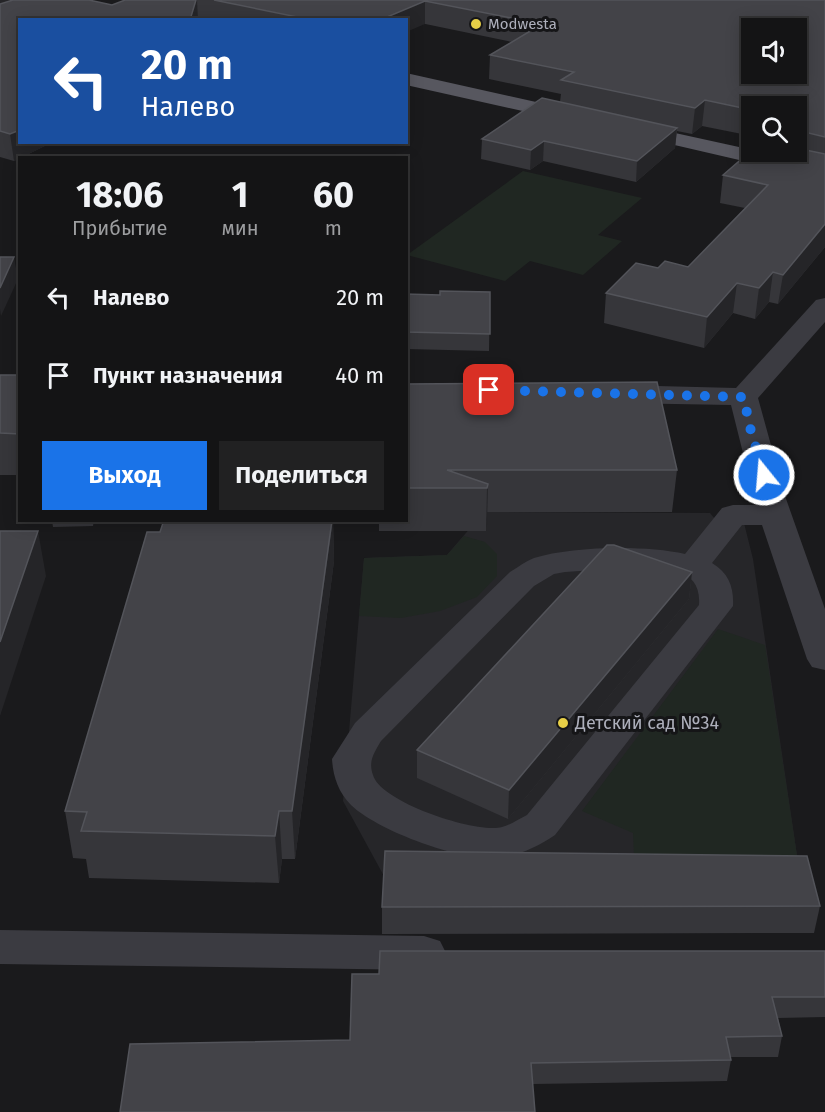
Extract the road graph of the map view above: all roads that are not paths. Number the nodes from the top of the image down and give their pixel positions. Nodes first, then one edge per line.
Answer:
1 (408, 79) edge
2 (592, 121) edge
3 (614, 126) edge
4 (825, 172) edge
5 (825, 306) edge
6 (594, 393) edge
7 (744, 397) junction
8 (776, 515) junction
9 (693, 566) junction
10 (825, 659) edge
11 (0, 947) edge
12 (468, 953) edge

1 - 2 main road
3 - 4 main road
5 - 7 street
6 - 7 street
7 - 8 street
8 - 9 street
8 - 10 street
9 - 9 street
11 - 12 street

